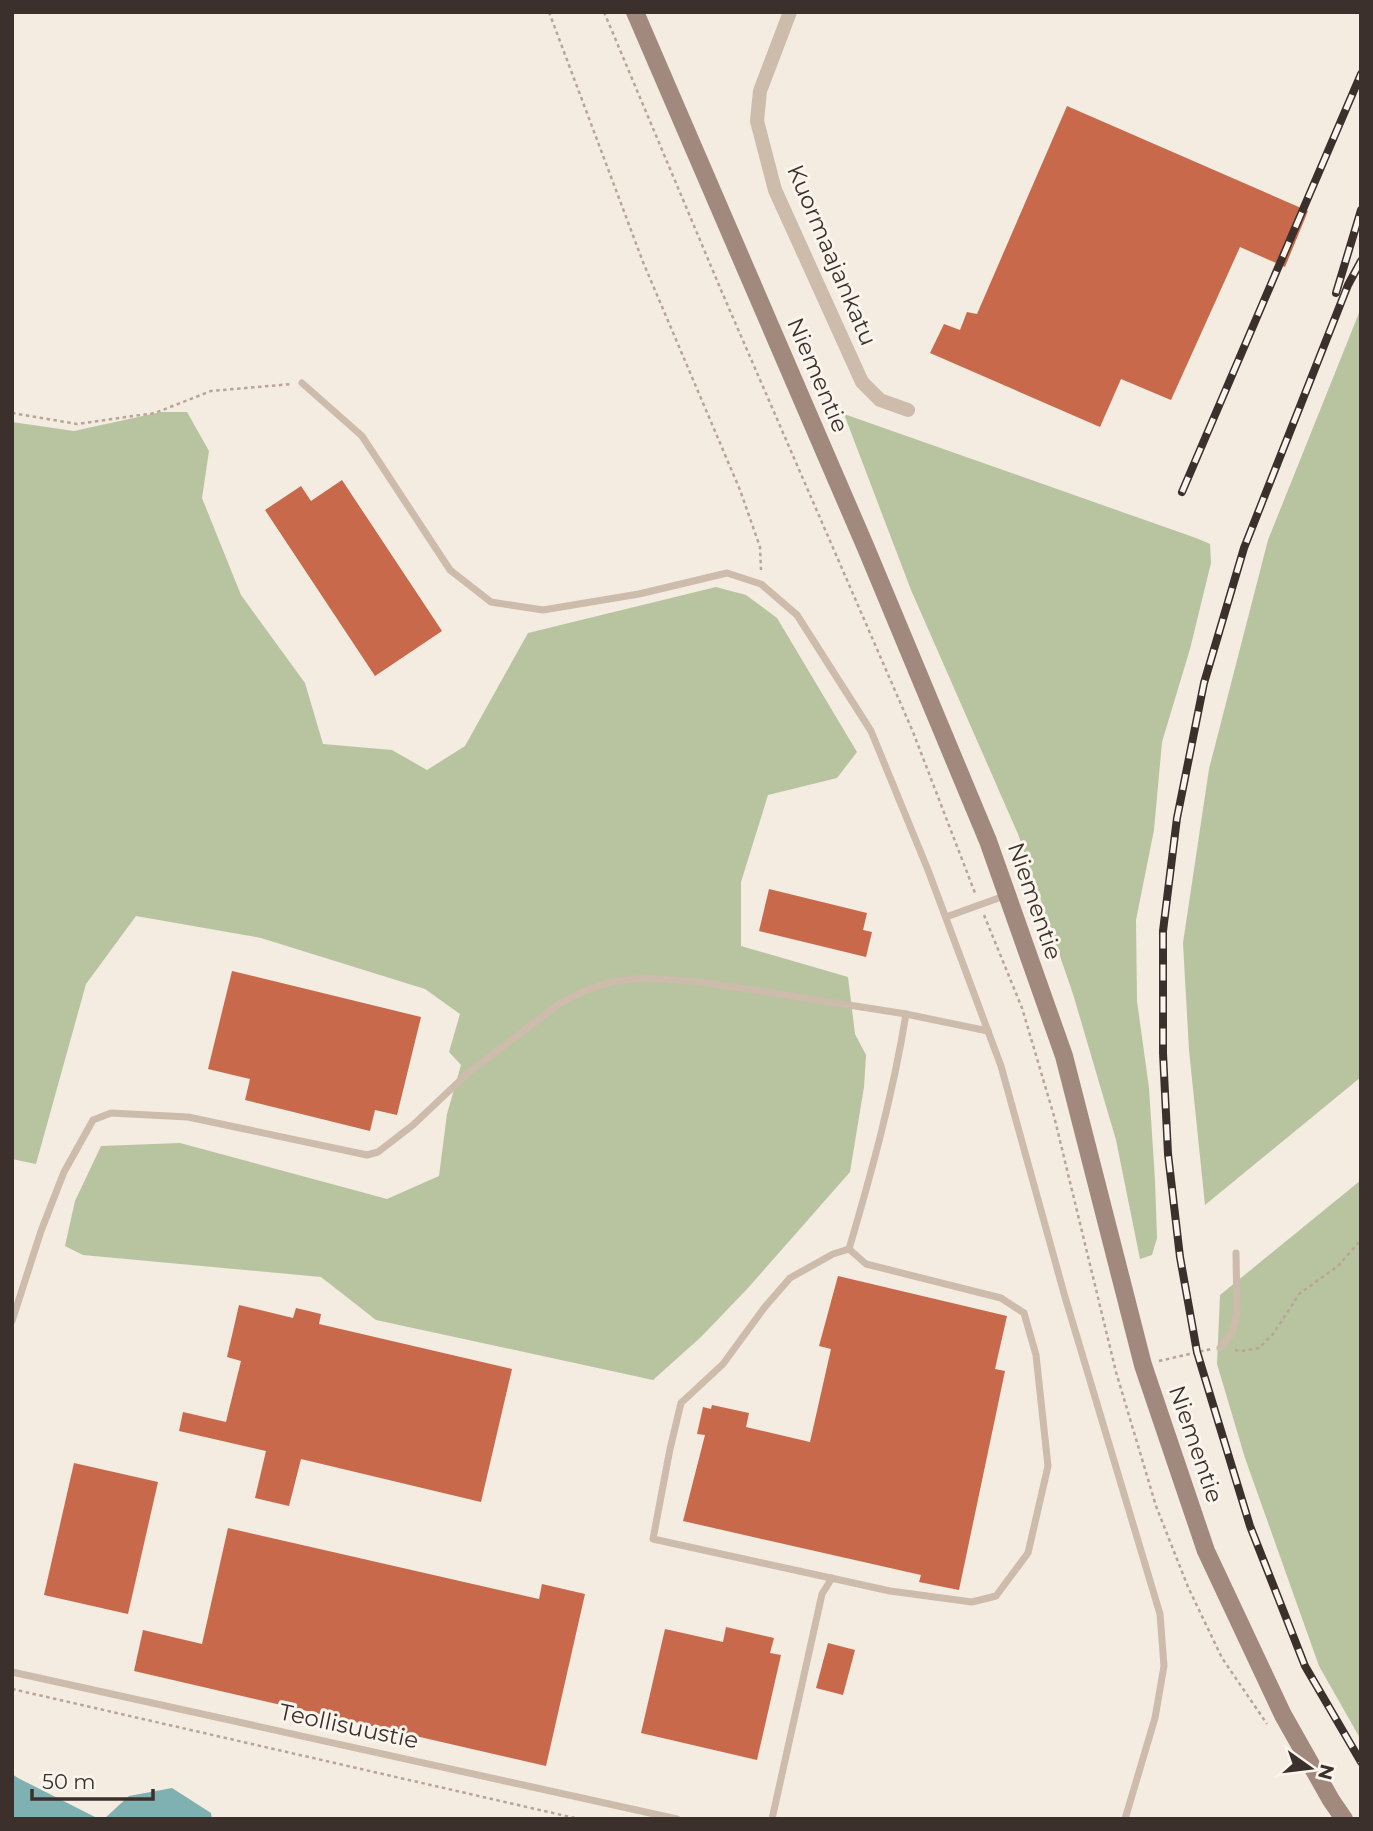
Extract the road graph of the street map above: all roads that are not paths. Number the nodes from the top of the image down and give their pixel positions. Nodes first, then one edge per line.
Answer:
1 (635, 12) edge
2 (790, 12) edge
3 (302, 383) road end
4 (908, 410) dead end
5 (1008, 895) junction
6 (946, 917) junction
7 (906, 1014) junction
8 (988, 1031) junction
9 (849, 1248) junction
10 (1236, 1253) dead end
11 (12, 1321) edge
12 (1220, 1348) road end
13 (832, 1578) junction
14 (12, 1672) edge
15 (677, 1819) edge
16 (772, 1819) edge
17 (1125, 1819) edge
18 (1344, 1819) edge

1 - 5 main road, Niementie
2 - 4 street, Kuormaajankatu
3 - 6 lane
5 - 6 lane
5 - 18 main road, Niementie
6 - 8 lane
7 - 8 lane
7 - 9 lane
7 - 11 lane
8 - 17 lane
9 - 13 lane
9 - 13 lane
10 - 12 lane
13 - 16 lane
14 - 15 lane, Teollisuustie

